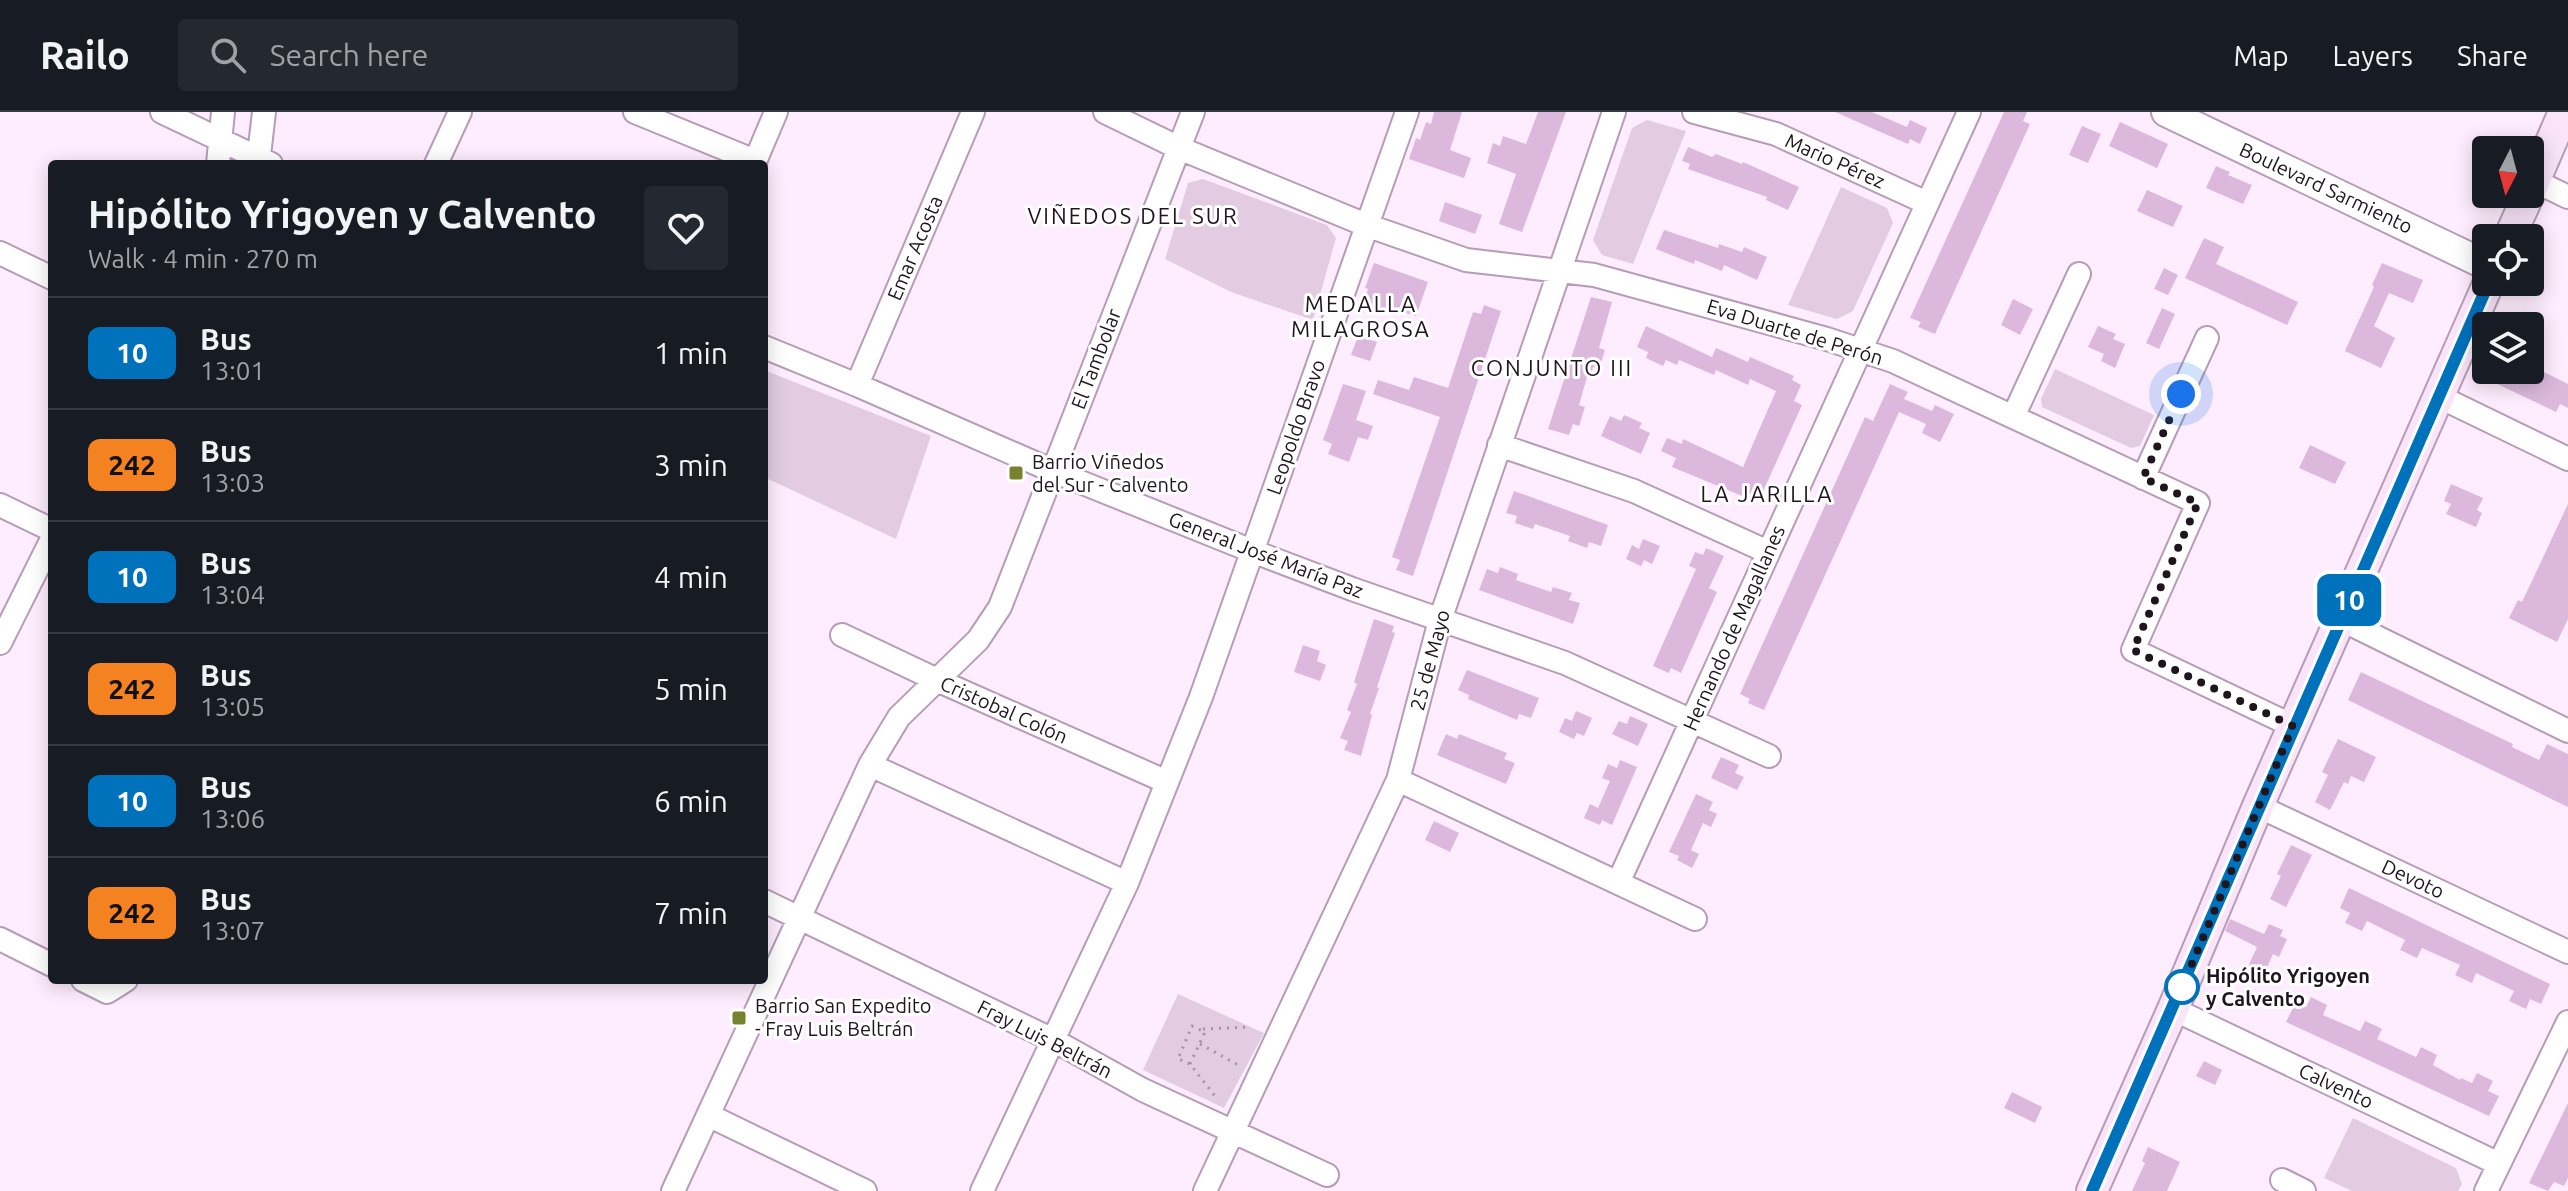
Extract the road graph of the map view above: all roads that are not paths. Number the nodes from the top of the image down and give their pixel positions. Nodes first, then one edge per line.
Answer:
1 (162, 112) edge
2 (223, 112) edge
3 (264, 112) edge
4 (460, 112) edge
5 (635, 112) edge
6 (776, 112) edge
7 (973, 112) edge
8 (1105, 112) edge
9 (1193, 112) edge
10 (1407, 112) edge
11 (1614, 112) edge
12 (1694, 112) edge
13 (1969, 112) edge
14 (2166, 112) edge
15 (2564, 112) edge
16 (220, 140) junction
17 (1179, 148) junction
18 (2544, 159) edge
19 (218, 160) edge
20 (259, 160) edge
21 (263, 160) edge
22 (438, 160) edge
23 (747, 160) edge
24 (755, 160) edge
25 (2544, 192) edge
26 (2568, 197) edge
27 (1927, 203) junction
28 (1366, 225) junction
29 (0, 253) edge
30 (2472, 258) edge
31 (1559, 271) junction
32 (2079, 274) dead end
33 (48, 276) edge
34 (2483, 296) edge
35 (2207, 338) dead end
36 (768, 349) edge
37 (1860, 350) junction
38 (857, 385) junction
39 (2440, 397) junction
40 (2013, 417) junction
41 (1499, 445) junction
42 (2568, 459) edge
43 (1053, 471) junction
44 (2143, 478) junction
45 (0, 505) edge
46 (48, 528) edge
47 (48, 547) edge
48 (1252, 551) junction
49 (1768, 552) junction
50 (2340, 619) junction
51 (1440, 620) junction
52 (842, 635) dead end
53 (0, 643) edge
54 (937, 680) junction
55 (1692, 721) junction
56 (2293, 726) junction
57 (2568, 731) edge
58 (1769, 756) dead end
59 (870, 765) junction
60 (1398, 780) junction
61 (1167, 782) junction
62 (2258, 806) junction
63 (1127, 883) junction
64 (1618, 883) junction
65 (768, 903) edge
66 (798, 919) junction
67 (1695, 919) dead end
68 (0, 939) edge
69 (2568, 952) edge
70 (48, 963) edge
71 (2173, 1009) junction
72 (2568, 1022) edge
73 (1055, 1041) junction
74 (708, 1115) junction
75 (1234, 1132) junction
76 (2499, 1164) junction
77 (1327, 1175) dead end
78 (2282, 1180) dead end
79 (673, 1191) edge
80 (865, 1191) edge
81 (982, 1191) edge
82 (1205, 1191) edge
83 (2092, 1191) edge
84 (2304, 1191) edge
85 (2486, 1191) edge

1 - 16 street
2 - 16 street
3 - 21 street
4 - 22 street
5 - 23 street
6 - 24 street
7 - 38 street, Emar Acosta
8 - 17 street, Eva Duarte de Perón
9 - 17 street, El Tambolar
10 - 28 street, Leopoldo Bravo
11 - 31 street, 25 de Mayo
12 - 27 street, Mario Pérez
13 - 27 street, Hernando de Magallanes
14 - 30 street, Boulevard Sarmiento
15 - 18 main road
16 - 19 street
16 - 20 street
17 - 28 street, Eva Duarte de Perón
17 - 43 street, El Tambolar
25 - 26 street
27 - 37 street, Hernando de Magallanes
28 - 31 street, Eva Duarte de Perón
28 - 48 street, Leopoldo Bravo
29 - 33 street
31 - 37 street, Eva Duarte de Perón
31 - 41 street, 25 de Mayo
32 - 40 street
34 - 39 main road
35 - 44 street
36 - 38 street, General José María Paz
37 - 40 street, Eva Duarte de Perón
37 - 49 street, Hernando de Magallanes
38 - 43 street, General José María Paz
39 - 42 street
39 - 50 main road
40 - 44 street, Eva Duarte de Perón
41 - 49 street
41 - 51 street, 25 de Mayo
43 - 48 street, General José María Paz
43 - 54 street, El Tambolar
44 - 56 street, Eva Duarte de Perón
45 - 46 street
47 - 53 street
48 - 51 street, General José María Paz
48 - 61 street, Leopoldo Bravo
49 - 55 street, Hernando de Magallanes
50 - 56 main road
50 - 57 street
51 - 55 street, General José María Paz
51 - 60 street, 25 de Mayo
52 - 54 street, Cristobal Colón
54 - 59 street, El Tambolar
54 - 61 street, Cristobal Colón
55 - 58 street, General José María Paz
55 - 64 street, Hernando de Magallanes
56 - 62 main road
59 - 63 street
59 - 66 street, El Tambolar
60 - 64 street
60 - 75 street, 25 de Mayo
61 - 63 street, Leopoldo Bravo
62 - 69 street, Devoto
62 - 71 main road
63 - 73 street, Leopoldo Bravo
64 - 67 street
65 - 66 street, Fray Luis Beltrán
66 - 73 street, Fray Luis Beltrán
66 - 74 street, El Tambolar
68 - 70 street
71 - 76 street, Calvento
71 - 83 main road
72 - 76 street
73 - 75 street, Fray Luis Beltrán
73 - 81 street, Leopoldo Bravo
74 - 79 street, El Tambolar
74 - 80 street
75 - 77 street, Fray Luis Beltrán
75 - 82 street, 25 de Mayo
76 - 85 street
78 - 84 street

